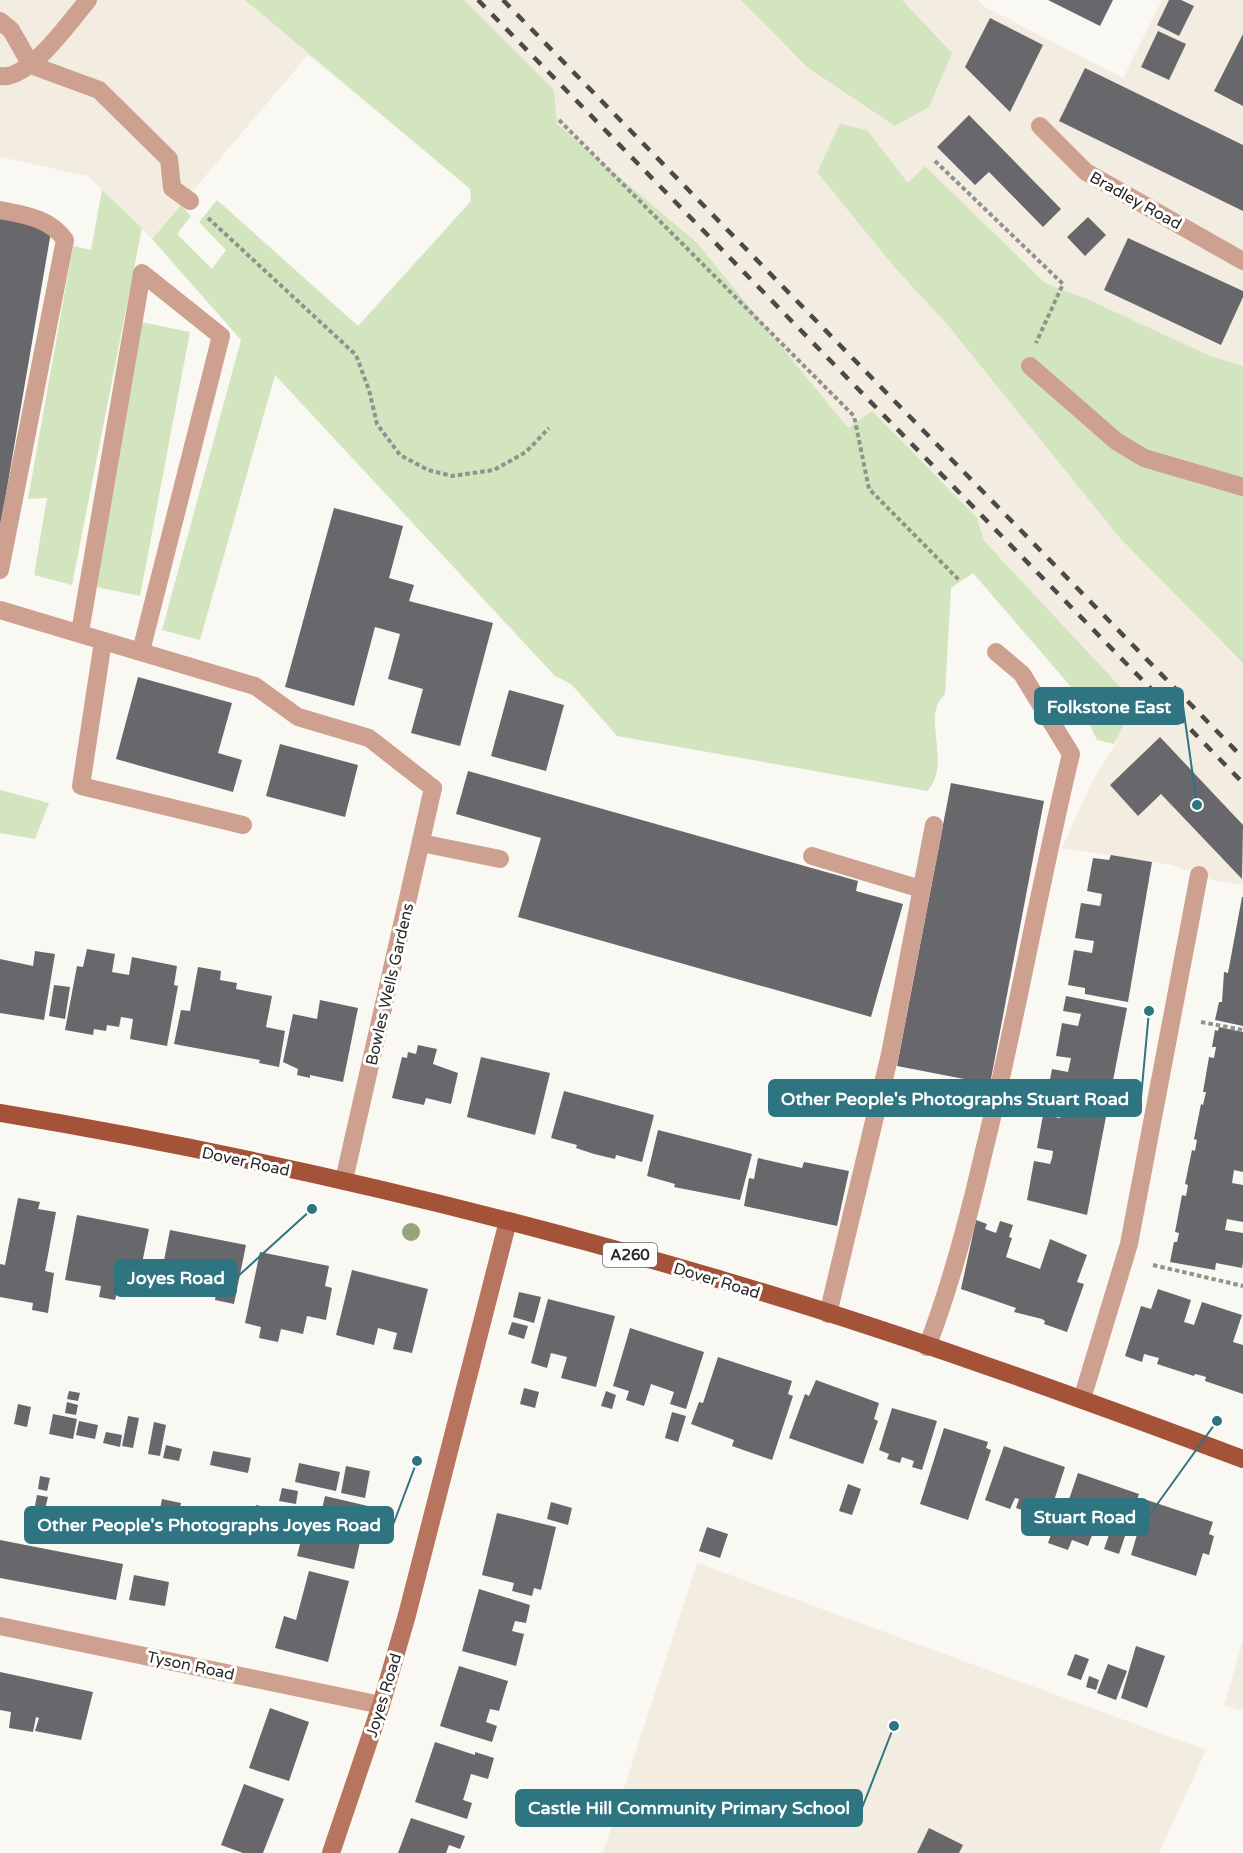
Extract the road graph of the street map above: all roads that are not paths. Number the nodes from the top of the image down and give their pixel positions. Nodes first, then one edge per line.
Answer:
1 (88, 0) edge
2 (0, 21) edge
3 (31, 65) junction
4 (0, 76) edge
5 (1040, 126) dead end
6 (190, 201) road end
7 (0, 210) edge
8 (1243, 261) edge
9 (1030, 366) road end
10 (1243, 487) edge
11 (0, 570) edge
12 (0, 610) edge
13 (80, 632) junction
14 (103, 641) junction
15 (141, 651) junction
16 (996, 652) dead end
17 (243, 825) dead end
18 (934, 825) dead end
19 (421, 843) junction
20 (812, 856) dead end
21 (500, 859) dead end
22 (1199, 875) dead end
23 (921, 889) junction
24 (0, 1113) edge
25 (344, 1180) junction
26 (508, 1221) junction
27 (828, 1314) junction
28 (927, 1347) junction
29 (1082, 1399) junction
30 (1243, 1459) edge
31 (0, 1626) edge
32 (381, 1705) junction
33 (331, 1853) edge

1 - 3 street
2 - 3 street
3 - 4 street
3 - 6 street
5 - 8 street, Bradley Road
7 - 11 street
9 - 10 street
12 - 13 street
13 - 14 street
13 - 15 street
14 - 15 street
14 - 17 street
15 - 19 street, Bowles Wells Gardens
16 - 28 street
18 - 23 street
19 - 21 street
19 - 25 street, Bowles Wells Gardens
20 - 23 street
22 - 29 street
23 - 27 street
24 - 25 main road, Dover Road / A260
25 - 26 main road, Dover Road / A260
26 - 27 main road, Dover Road / A260
26 - 32 street, Joyes Road
27 - 28 main road, Dover Road / A260
28 - 29 main road, Dover Road / A260
29 - 30 main road, Dover Road / A260
31 - 32 street, Tyson Road
32 - 33 street, Joyes Road

